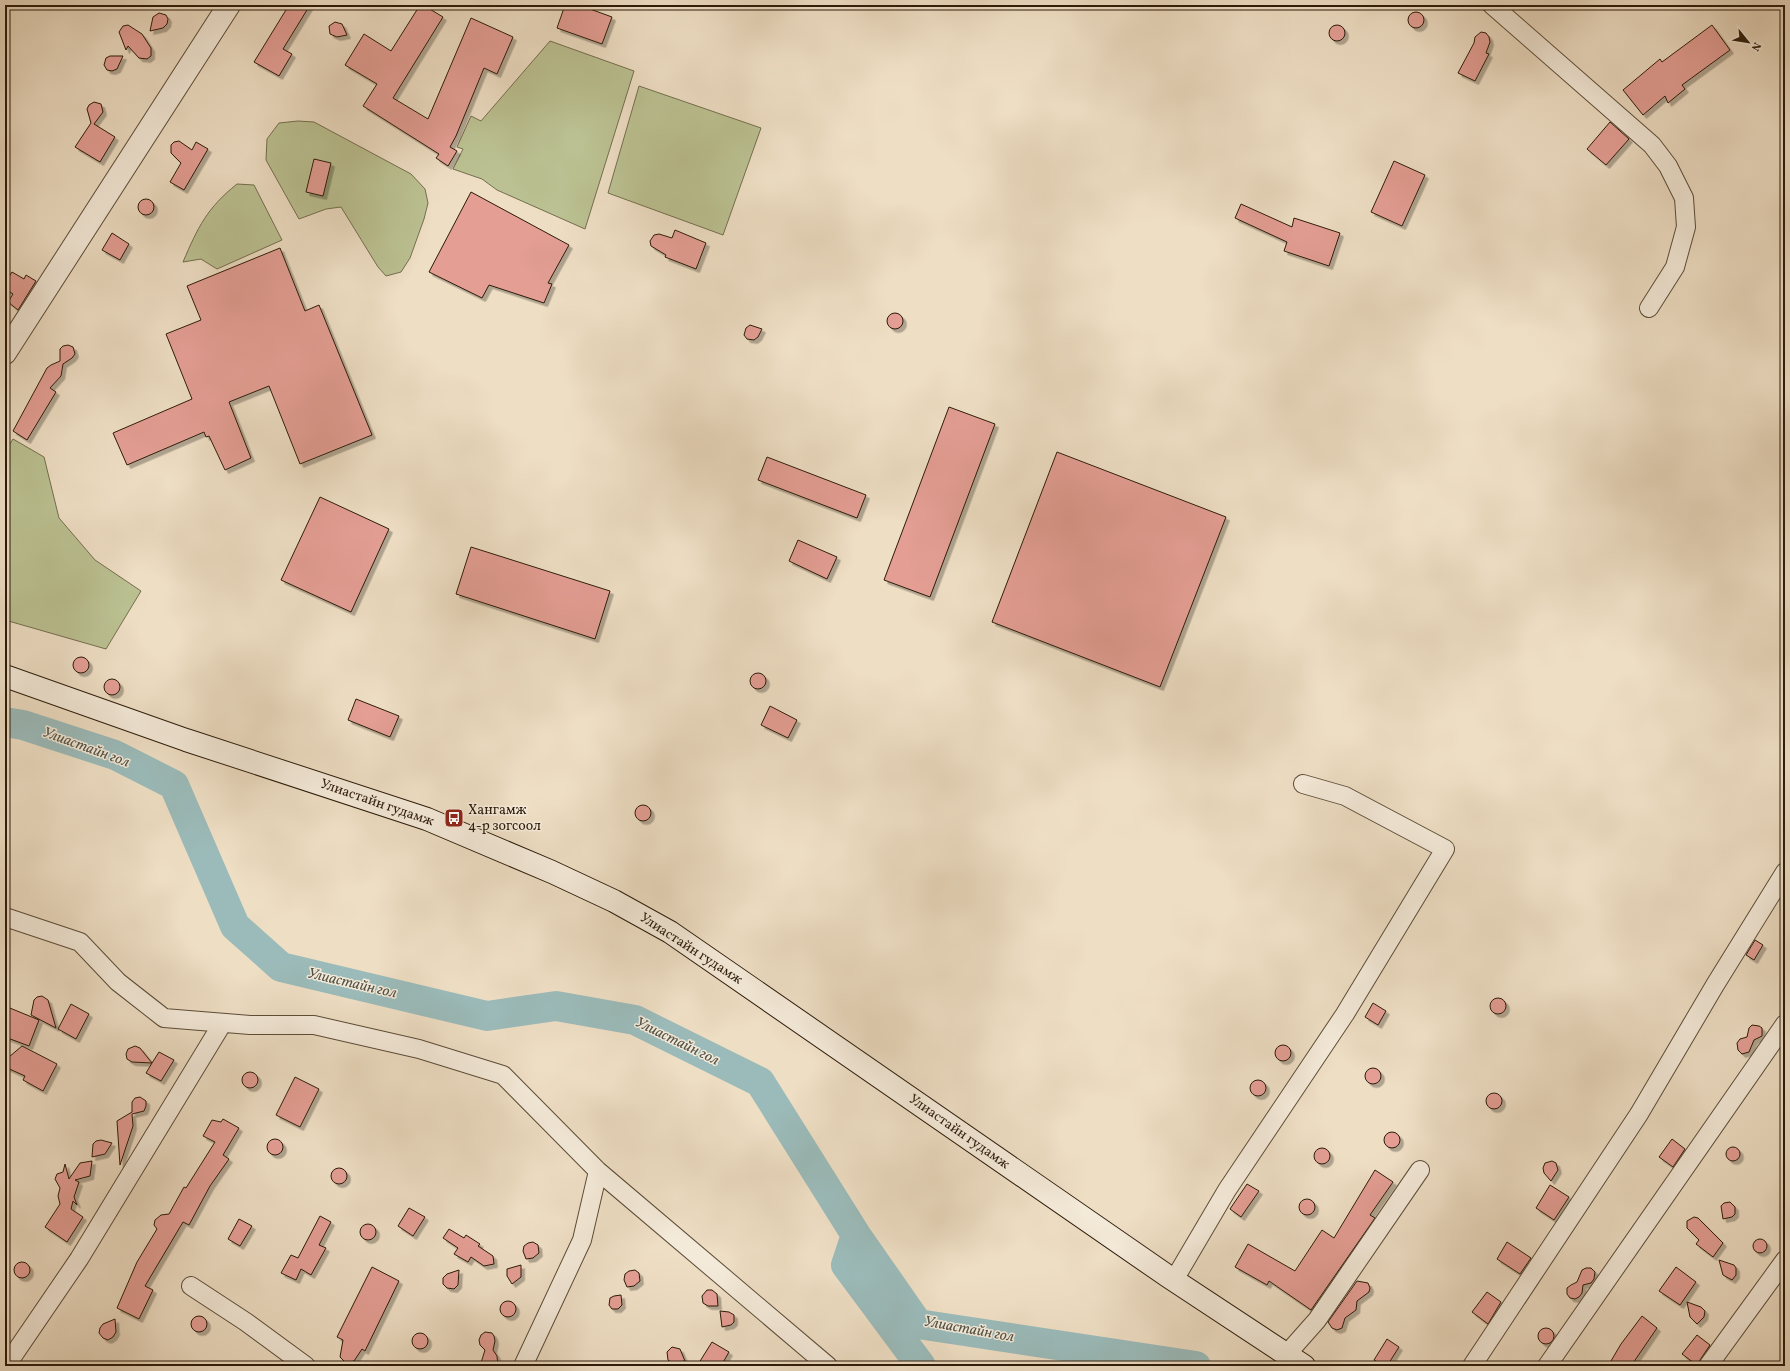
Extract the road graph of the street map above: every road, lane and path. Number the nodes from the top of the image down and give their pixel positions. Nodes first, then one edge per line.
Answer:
1 (229, 5) edge
2 (1492, 5) edge
3 (1649, 308) dead end
4 (5, 353) edge
5 (5, 676) edge
6 (1303, 784) dead end
7 (1785, 872) edge
8 (5, 917) edge
9 (222, 1024) junction
10 (1785, 1024) edge
11 (1420, 1170) dead end
12 (598, 1171) junction
13 (1785, 1260) edge
14 (1174, 1280) junction
15 (191, 1286) dead end
16 (1295, 1361) edge
17 (6, 1366) edge
18 (306, 1366) edge
19 (523, 1366) edge
20 (828, 1366) edge
21 (1472, 1366) edge
22 (1548, 1366) edge
23 (1708, 1366) edge

1 - 4 main road
2 - 3 street
5 - 14 main road, Улиастайн гудамж
6 - 14 street
7 - 21 street
8 - 9 street
9 - 12 street
9 - 17 street
10 - 22 street
11 - 16 street
12 - 19 street
12 - 20 street
13 - 23 street
14 - 16 main road, Улиастайн гудамж
15 - 18 street

